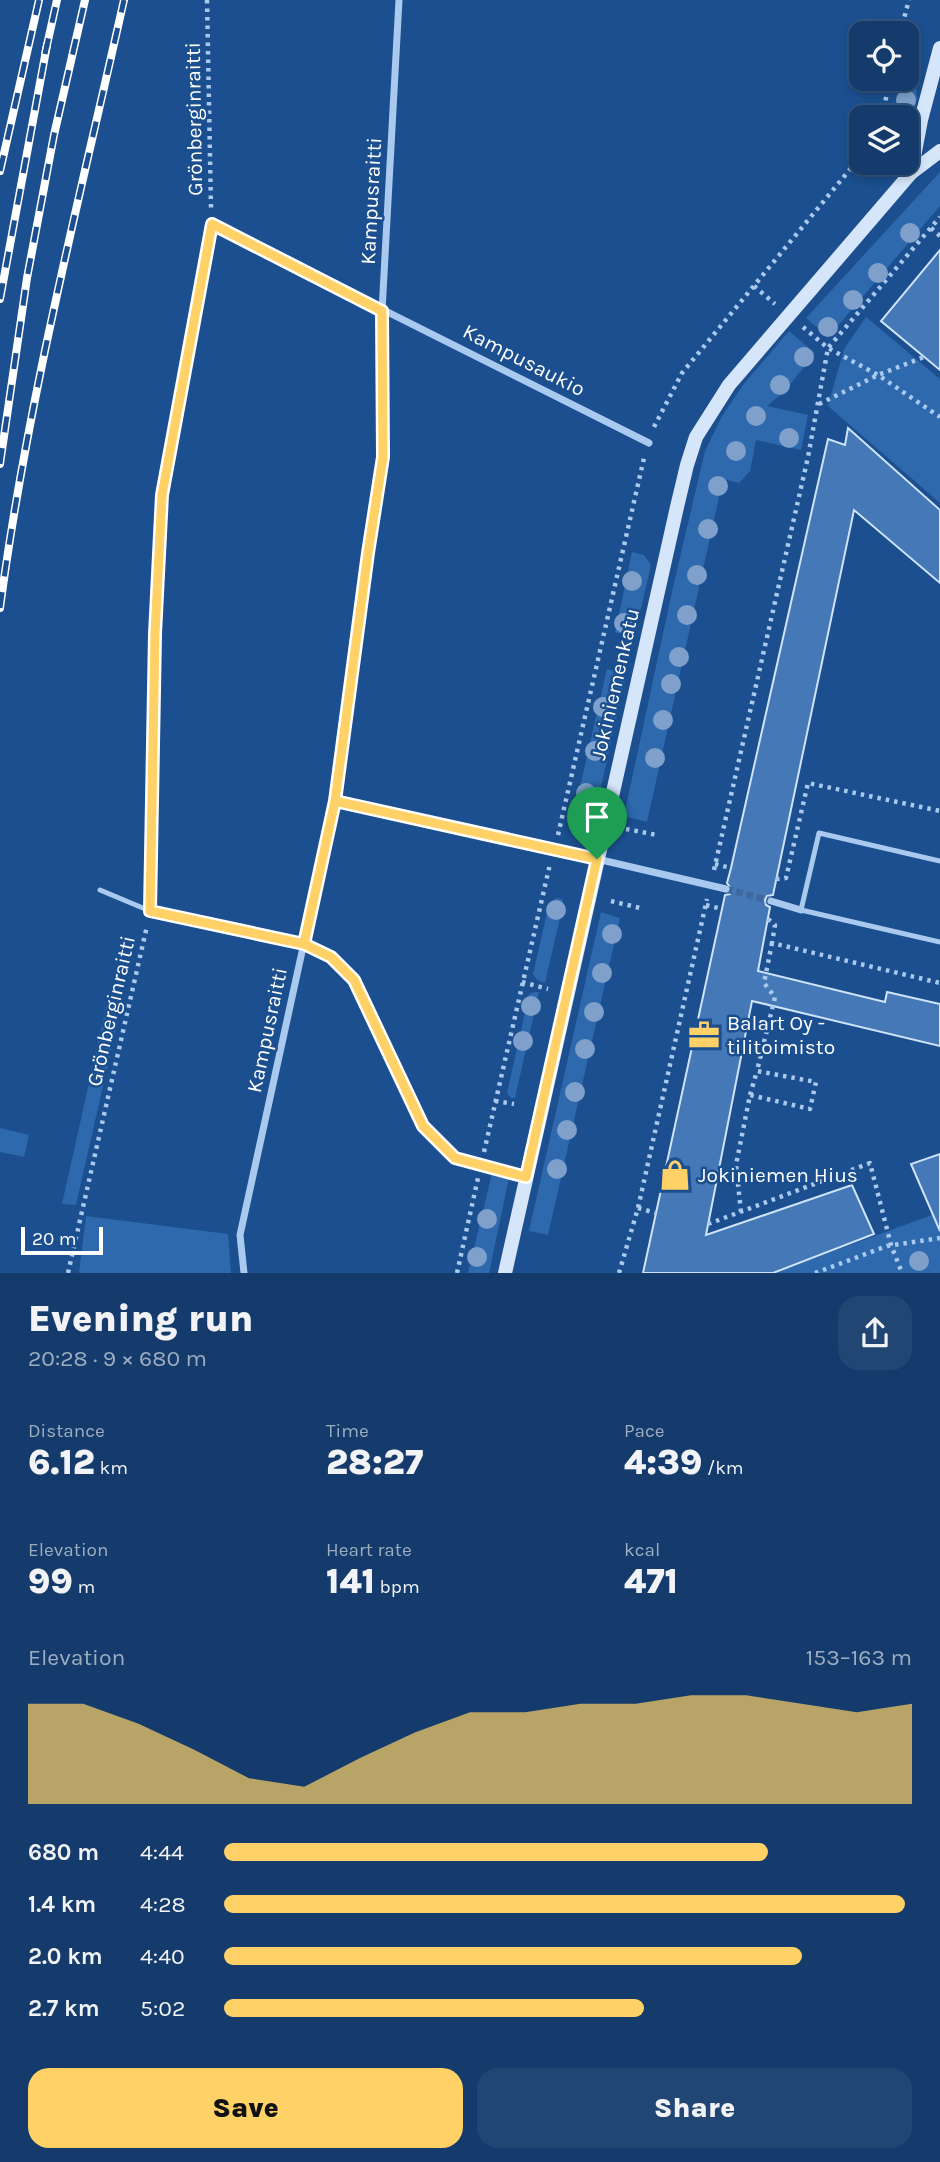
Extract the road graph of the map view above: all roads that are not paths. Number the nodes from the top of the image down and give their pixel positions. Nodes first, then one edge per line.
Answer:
1 (399, 0) edge
2 (940, 48) edge
3 (919, 131) edge
4 (940, 152) edge
5 (919, 167) edge
6 (909, 175) edge
7 (212, 224) road end
8 (382, 311) junction
9 (649, 443) dead end
10 (335, 801) junction
11 (597, 859) junction
12 (940, 861) edge
13 (726, 889) tunnel mouth
14 (100, 890) dead end
15 (771, 901) tunnel mouth
16 (801, 910) junction
17 (150, 911) joint
18 (940, 943) edge
19 (304, 944) junction
20 (526, 1177) junction
21 (244, 1273) edge
22 (505, 1273) edge

1 - 8 street, Kampusraitti
2 - 3 main road, Jokiniemenkatu
4 - 5 main road, Jokiniemenkatu
6 - 11 main road, Jokiniemenkatu
7 - 8 street, Kampusaukio
8 - 9 street, Kampusaukio
8 - 10 street, Kampusraitti
10 - 11 street
10 - 19 street, Kampusraitti
11 - 13 street
11 - 20 main road, Jokiniemenkatu
12 - 16 lane
14 - 17 lane
15 - 16 street
16 - 18 lane
17 - 19 street
19 - 20 lane
19 - 21 street, Kampusraitti
20 - 22 main road, Jokiniemenkatu

